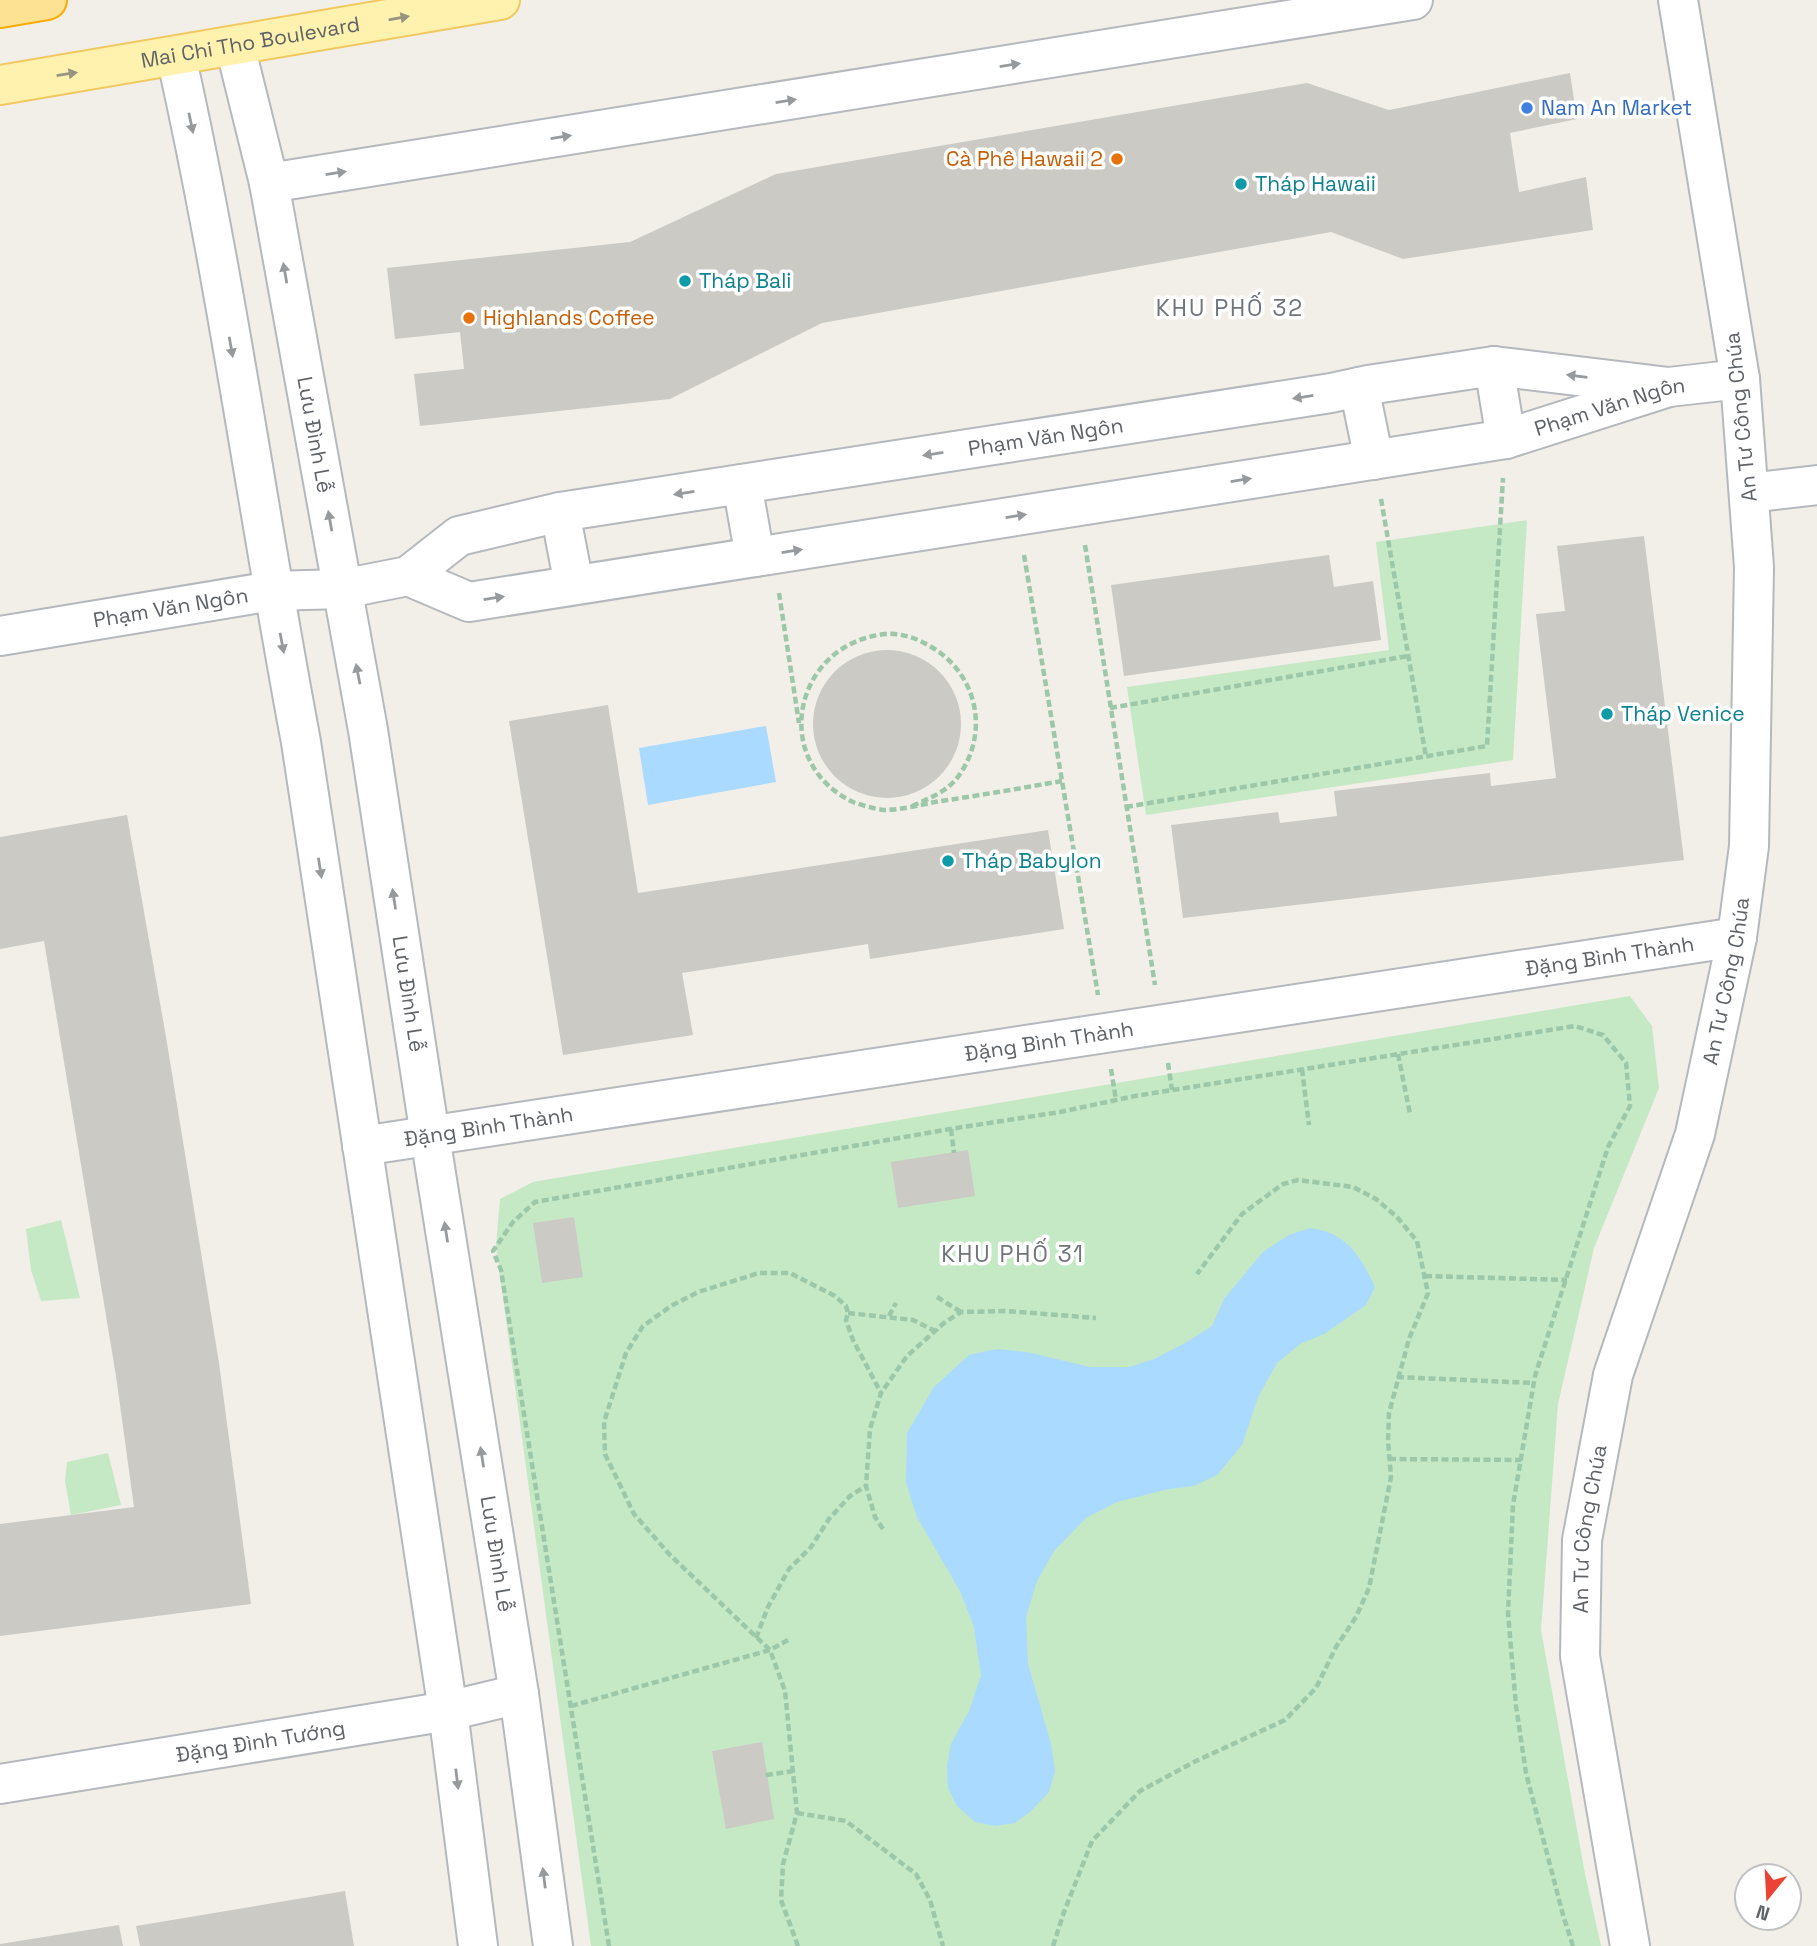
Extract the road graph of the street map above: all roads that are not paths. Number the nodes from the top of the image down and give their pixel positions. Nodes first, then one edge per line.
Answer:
1 (47, 0) edge
2 (500, 0) edge
3 (1413, 0) edge
4 (1678, 0) edge
5 (0, 8) edge
6 (235, 46) junction
7 (176, 56) junction
8 (0, 85) edge
9 (269, 183) junction
10 (1494, 366) junction
11 (1740, 379) junction
12 (1359, 387) junction
13 (1669, 387) junction
14 (1506, 439) junction
15 (1374, 460) junction
16 (742, 484) junction
17 (1817, 485) edge
18 (1749, 493) junction
19 (560, 512) junction
20 (764, 556) junction
21 (408, 576) junction
22 (574, 585) junction
23 (342, 589) junction
24 (272, 592) junction
25 (0, 636) edge
26 (1737, 937) junction
27 (430, 1136) junction
28 (362, 1146) junction
29 (519, 1693) junction
30 (449, 1711) junction
31 (0, 1784) edge
32 (478, 1946) edge
33 (553, 1946) edge
34 (1630, 1946) edge

1 - 5 highway
6 -> 2 main road, Mai Chi Tho Boulevard
9 -> 3 street
4 - 11 street, An Tư Công Chúa
6 - 7 main road, Mai Chi Tho Boulevard
6 - 9 street, Lưu Đình Lễ
8 -> 7 main road, Mai Chi Tho Boulevard
7 -> 24 street
23 -> 9 street, Lưu Đình Lễ
10 - 12 street, Phạm Văn Ngôn
13 -> 10 street, Phạm Văn Ngôn
10 - 14 street
11 - 13 street
11 - 18 street, An Tư Công Chúa
12 - 15 street
12 -> 16 street, Phạm Văn Ngôn
13 - 14 street, Phạm Văn Ngôn
14 - 15 street, Phạm Văn Ngôn
20 -> 15 street, Phạm Văn Ngôn
16 -> 19 street, Phạm Văn Ngôn
16 - 20 street
17 - 18 street
18 - 26 street, An Tư Công Chúa
19 - 21 street, Phạm Văn Ngôn
19 - 22 street
20 - 22 street, Phạm Văn Ngôn
21 -> 22 street, Phạm Văn Ngôn
21 - 23 street, Phạm Văn Ngôn
23 - 24 street, Phạm Văn Ngôn
27 -> 23 street, Lưu Đình Lễ
24 - 25 street, Phạm Văn Ngôn
24 -> 28 street
26 - 27 street, Đặng Bình Thành
26 - 34 street, An Tư Công Chúa
27 - 28 street, Đặng Bình Thành
29 -> 27 street, Lưu Đình Lễ
28 - 30 street
29 - 30 street, Đặng Đình Tướng
33 -> 29 street, Lưu Đình Lễ
30 - 31 street, Đặng Đình Tướng
30 -> 32 street

